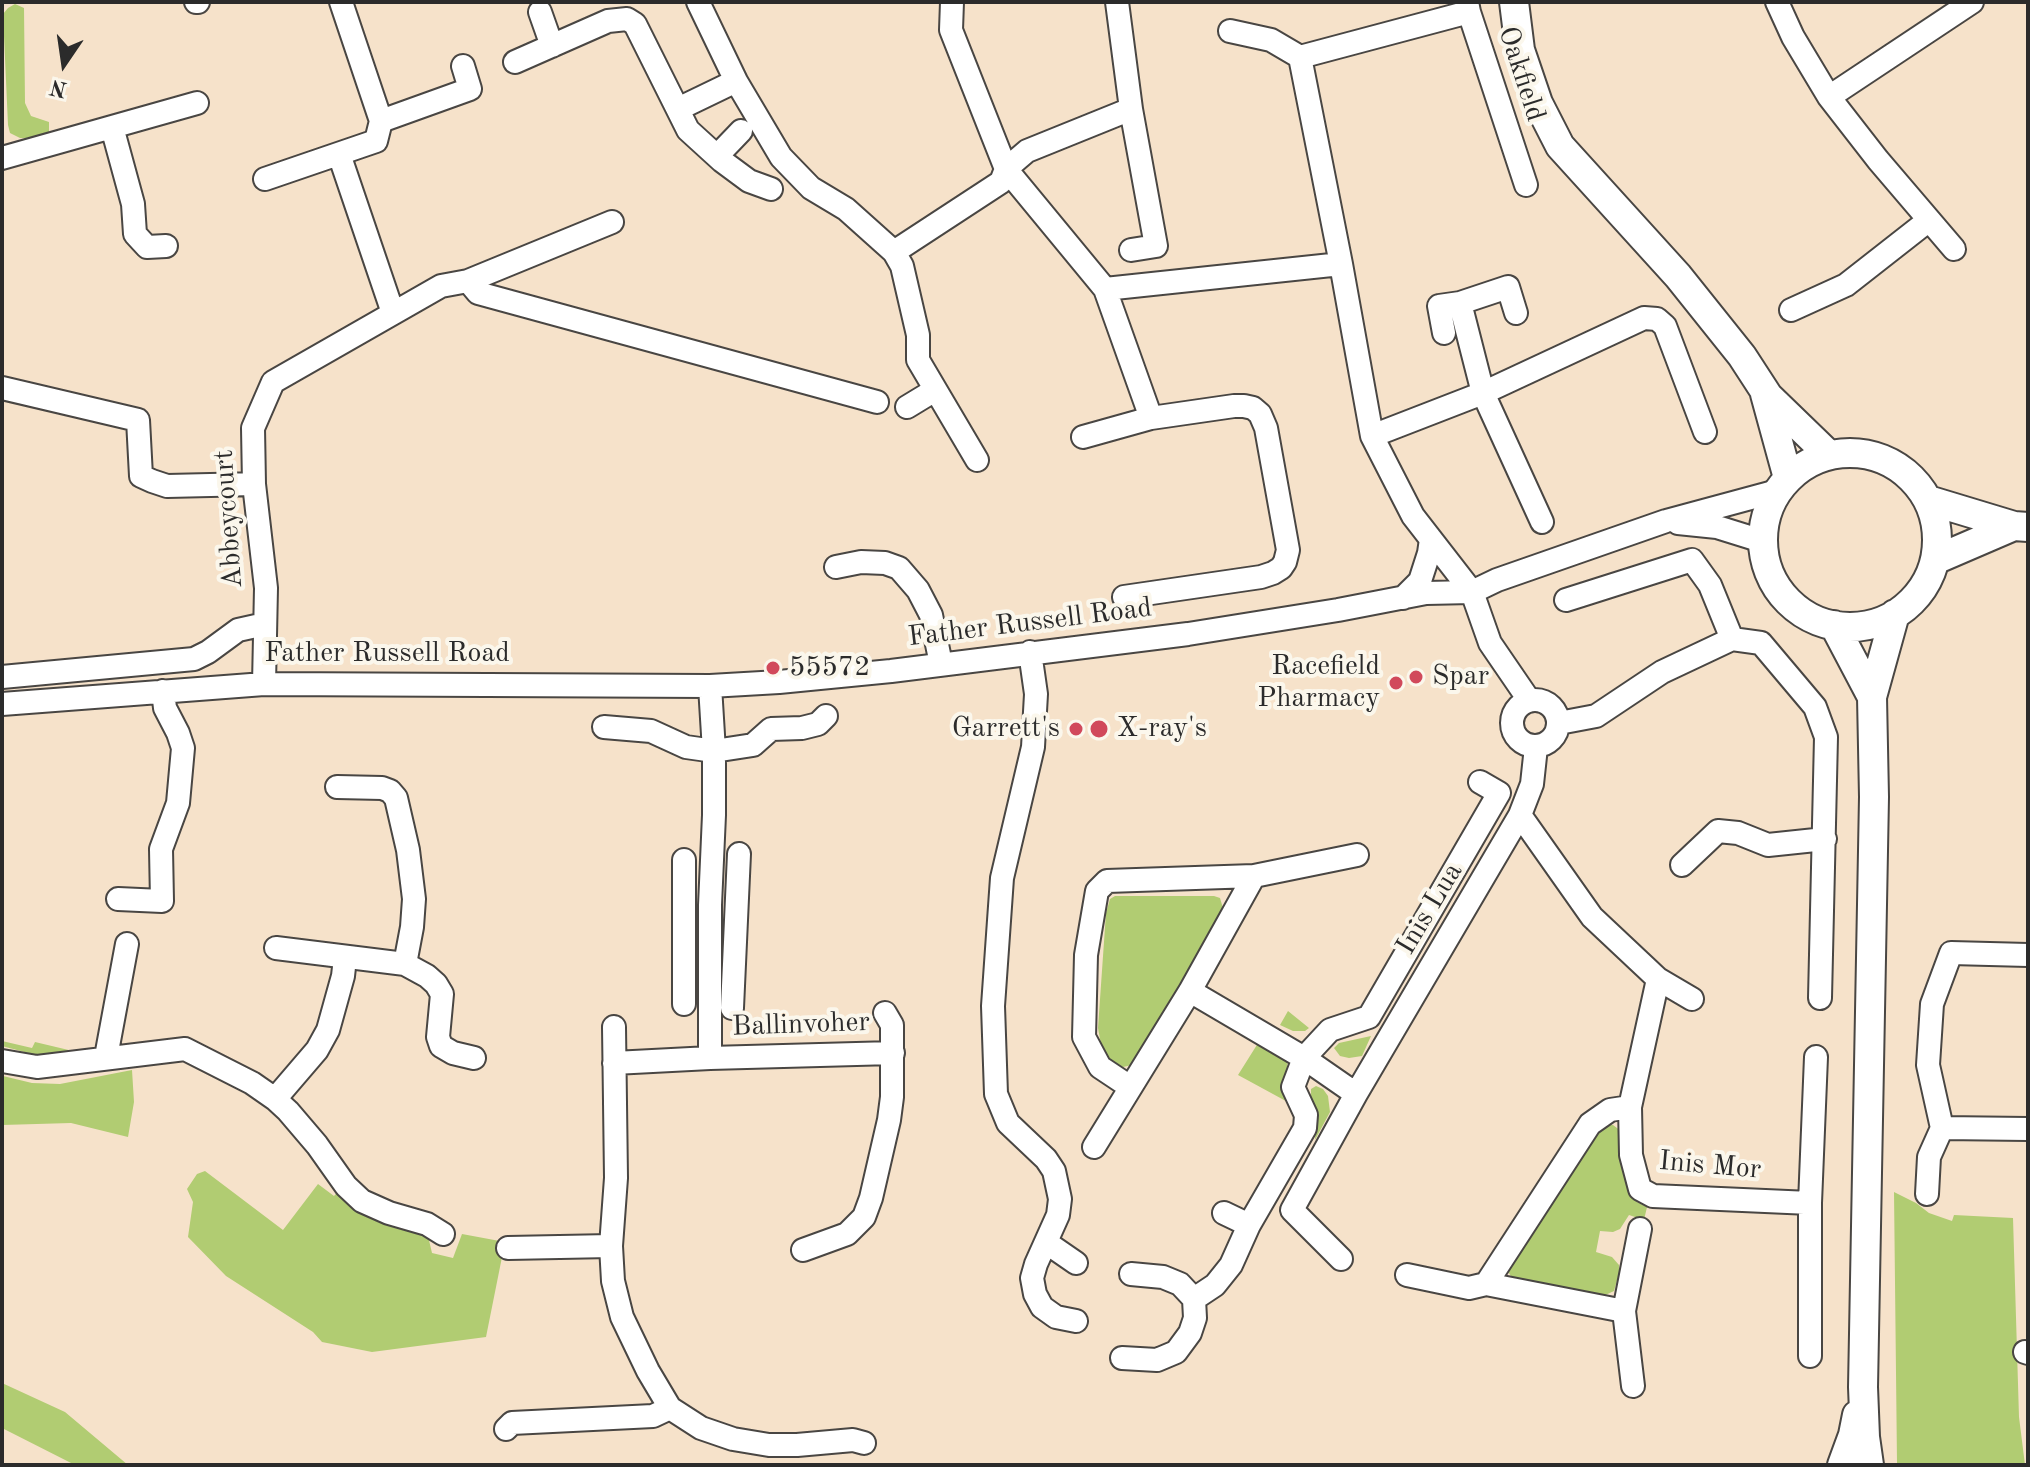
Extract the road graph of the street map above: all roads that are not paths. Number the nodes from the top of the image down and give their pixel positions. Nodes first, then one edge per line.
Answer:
1 (341, 2) edge
2 (698, 2) edge
3 (952, 2) edge
4 (1117, 2) edge
5 (1514, 2) edge
6 (1777, 2) edge
7 (1972, 2) edge
8 (1468, 7) edge
9 (540, 12) dead end
10 (1230, 31) dead end
11 (552, 46) junction
12 (1300, 57) junction
13 (515, 62) dead end
14 (463, 66) dead end
15 (736, 81) junction
16 (1829, 97) junction
17 (197, 103) dead end
18 (678, 109) junction
19 (1131, 109) junction
20 (381, 121) junction
21 (112, 127) junction
22 (741, 131) dead end
23 (339, 154) junction
24 (717, 156) junction
25 (4, 164) edge
26 (1006, 169) junction
27 (265, 179) dead end
28 (1526, 185) dead end
29 (771, 189) dead end
30 (1929, 220) junction
31 (612, 222) dead end
32 (166, 246) dead end
33 (1954, 249) dead end
34 (1131, 250) dead end
35 (894, 252) junction
36 (1341, 264) junction
37 (468, 281) junction
38 (1105, 289) junction
39 (1460, 303) junction
40 (1791, 310) dead end
41 (393, 313) junction
42 (1516, 313) dead end
43 (1444, 333) dead end
44 (2, 388) edge
45 (1763, 389) junction
46 (935, 390) junction
47 (1483, 393) junction
48 (877, 402) dead end
49 (907, 407) dead end
50 (1151, 418) junction
51 (1705, 432) dead end
52 (1372, 436) junction
53 (1083, 437) dead end
54 (1829, 455) junction
55 (977, 460) dead end
56 (254, 484) junction
57 (1782, 485) junction
58 (1928, 500) junction
59 (1666, 521) junction
60 (1542, 522) dead end
61 (2021, 526) edge
62 (1431, 539) junction
63 (1762, 541) junction
64 (1935, 560) junction
65 (836, 567) dead end
66 (1472, 592) junction
67 (1124, 597) dead end
68 (1403, 598) junction
69 (1566, 600) dead end
70 (1895, 614) junction
71 (265, 624) junction
72 (1834, 625) junction
73 (1732, 639) junction
74 (1030, 652) junction
75 (941, 664) junction
76 (2, 677) edge
77 (264, 684) junction
78 (710, 686) junction
79 (163, 691) junction
80 (1872, 697) junction
81 (1529, 700) junction
82 (2, 704) edge
83 (826, 716) dead end
84 (1559, 723) junction
85 (604, 727) dead end
86 (1536, 747) junction
87 (714, 751) junction
88 (1480, 782) dead end
89 (337, 787) dead end
90 (1520, 815) junction
91 (1825, 839) junction
92 (739, 854) dead end
93 (1357, 855) dead end
94 (684, 860) dead end
95 (1682, 865) dead end
96 (1254, 876) junction
97 (118, 899) dead end
98 (684, 905) junction
99 (710, 905) junction
100 (736, 906) junction
101 (127, 944) dead end
102 (276, 948) dead end
103 (684, 953) junction
104 (710, 953) junction
105 (734, 954) junction
106 (2028, 955) edge
107 (345, 958) junction
108 (405, 964) junction
109 (1658, 979) junction
110 (1190, 991) junction
111 (1820, 998) dead end
112 (1692, 999) dead end
113 (684, 1004) dead end
114 (732, 1008) dead end
115 (885, 1013) dead end
116 (614, 1027) dead end
117 (893, 1053) junction
118 (106, 1057) junction
119 (1816, 1057) dead end
120 (474, 1058) dead end
121 (710, 1058) junction
122 (1304, 1058) junction
123 (2, 1061) edge
124 (614, 1063) junction
125 (1130, 1087) junction
126 (1356, 1094) junction
127 (275, 1099) junction
128 (1630, 1107) junction
129 (1942, 1128) junction
130 (2028, 1129) edge
131 (1094, 1147) dead end
132 (1927, 1194) dead end
133 (1810, 1203) junction
134 (1224, 1213) dead end
135 (1249, 1225) junction
136 (1640, 1229) dead end
137 (443, 1234) dead end
138 (1047, 1243) junction
139 (611, 1246) junction
140 (508, 1248) dead end
141 (803, 1250) dead end
142 (1341, 1259) dead end
143 (1076, 1263) dead end
144 (1131, 1274) dead end
145 (1407, 1275) dead end
146 (1486, 1284) junction
147 (1194, 1299) junction
148 (1624, 1311) junction
149 (1076, 1321) dead end
150 (1810, 1356) dead end
151 (1122, 1358) dead end
152 (1633, 1386) dead end
153 (1863, 1387) junction
154 (670, 1408) junction
155 (506, 1429) dead end
156 (864, 1443) dead end
157 (1842, 1465) edge
158 (1869, 1465) edge

1 - 20 street
2 - 15 street
3 - 26 street
4 - 19 street
5 - 45 main road
6 - 16 street
7 - 16 street
8 - 12 street, Oakfield
8 - 28 street, Oakfield
9 - 11 street
10 - 12 street
11 - 13 street
11 - 18 street
12 - 36 street
14 - 20 street
15 - 18 street
15 - 35 street
16 - 30 street
17 - 21 street
18 - 24 street
19 - 26 street
19 - 34 street
20 - 23 street
21 - 25 street
21 - 32 street
22 - 24 street
23 - 27 street
23 - 41 street
24 - 29 street
26 - 35 street
26 - 38 street
30 - 33 street
30 - 40 street
31 - 37 street, Abbeycourt
35 - 46 street
36 - 38 street
36 - 52 street
37 - 41 street, Abbeycourt
37 - 48 street
38 - 50 street
39 - 42 street
39 - 43 street
39 - 47 street
41 - 56 street, Abbeycourt
44 - 56 street
45 - 54 main road
45 - 57 main road
46 - 49 street
46 - 55 street
47 - 51 street
47 - 52 street
47 - 60 street
50 - 53 street
50 - 67 street
52 - 62 street
54 - 57 main road
54 - 58 main road
56 - 71 street, Abbeycourt
57 - 59 street, Father Russell Road
57 - 63 main road
58 - 61 main road
58 - 64 main road
59 - 63 street, Father Russell Road
59 - 66 street, Father Russell Road
61 - 64 main road
62 - 66 street
62 - 68 street
63 - 72 main road
64 - 70 main road
65 - 75 street
66 - 68 street, Father Russell Road
66 - 81 street
68 - 74 street, Father Russell Road
69 - 73 street
70 - 72 main road
70 - 80 main road
71 - 76 street
71 - 77 street, Abbeycourt
72 - 80 main road
73 - 84 street
73 - 91 street
74 - 75 street, Father Russell Road
74 - 138 street
75 - 78 street, Father Russell Road
77 - 78 street, Father Russell Road
77 - 79 street, Father Russell Road
78 - 87 street, Ballinvoher
79 - 82 street, Father Russell Road
79 - 97 street
80 - 153 main road
81 - 84 street
81 - 86 street
83 - 87 street
84 - 86 street
85 - 87 street
86 - 90 street, Inis Lua
87 - 99 street, Ballinvoher
88 - 122 street, Inis Lua
89 - 108 street
90 - 109 street
90 - 126 street, Inis Lua
91 - 95 street
91 - 111 street
92 - 100 street, Ballinvoher
93 - 96 street
94 - 98 street
96 - 110 street
96 - 125 street
98 - 99 street
98 - 103 street
99 - 100 street
99 - 104 street, Ballinvoher
100 - 105 street, Ballinvoher
101 - 118 street
102 - 107 street
103 - 104 street
103 - 113 street
104 - 105 street
104 - 121 street, Ballinvoher
105 - 114 street, Ballinvoher
106 - 129 street
107 - 108 street
107 - 127 street
108 - 120 street
109 - 112 street
109 - 128 street, Inis Mor
110 - 122 street
110 - 125 street
115 - 117 street, Ballinvoher
116 - 124 street
117 - 121 street, Ballinvoher
117 - 141 street, Ballinvoher
118 - 123 street
118 - 127 street
119 - 133 street
121 - 124 street, Ballinvoher
122 - 126 street
122 - 135 street
124 - 139 street
125 - 131 street
126 - 142 street, Inis Lua
127 - 137 street
128 - 133 street, Inis Mor
128 - 146 street
129 - 130 street
129 - 132 street
133 - 150 street
134 - 135 street
135 - 147 street
136 - 148 street
138 - 143 street
138 - 149 street
139 - 140 street
139 - 154 street
144 - 147 street
145 - 146 street
146 - 148 street
147 - 151 street
148 - 152 street
153 - 157 main road
153 - 158 main road
154 - 155 street
154 - 156 street

